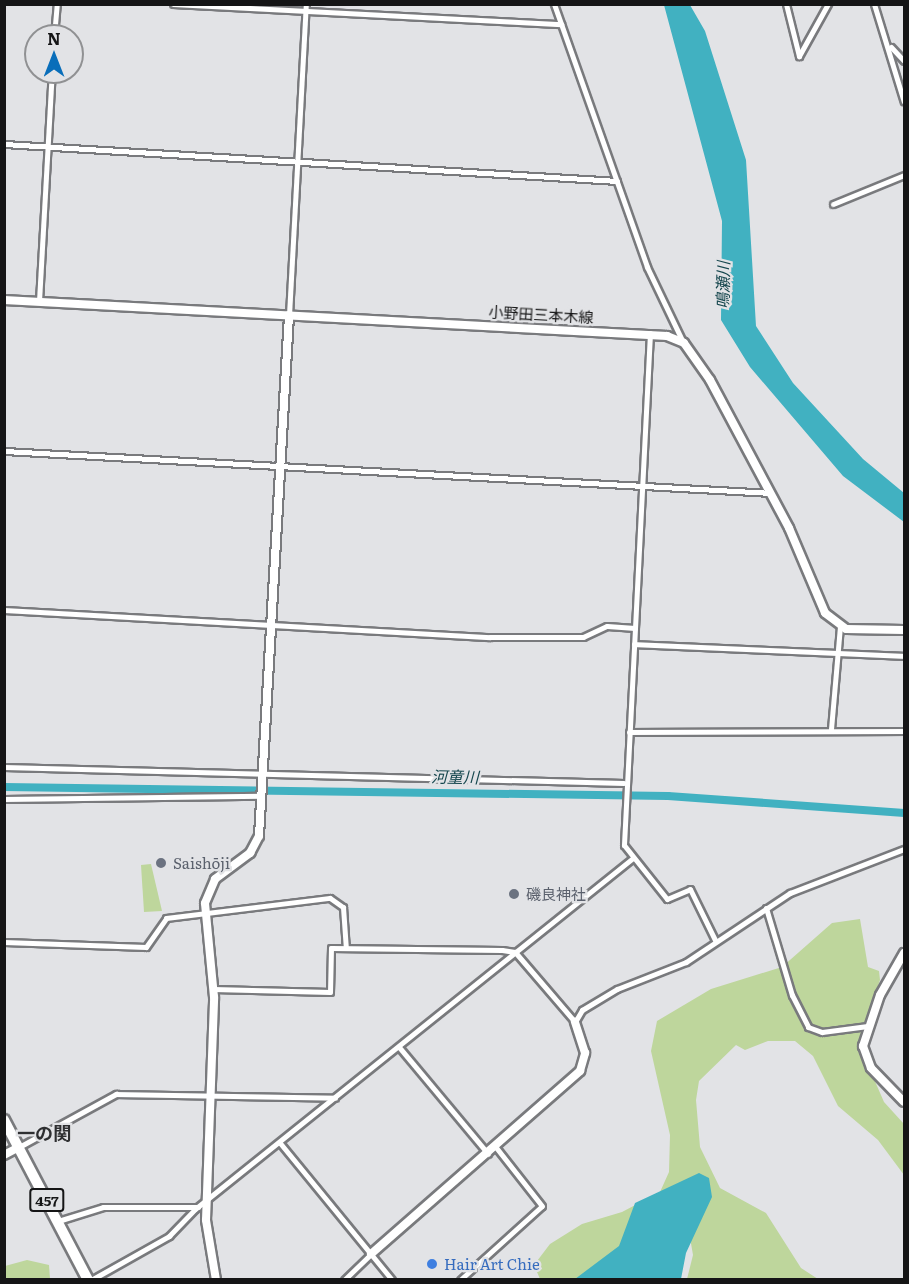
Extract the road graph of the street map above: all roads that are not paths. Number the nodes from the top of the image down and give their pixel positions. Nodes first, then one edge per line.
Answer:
1 (57, 4) edge
2 (173, 4) edge
3 (554, 4) edge
4 (786, 4) edge
5 (828, 4) edge
6 (873, 6) edge
7 (306, 8) edge
8 (55, 24) edge
9 (561, 24) junction
10 (890, 46) junction
11 (904, 61) edge
12 (51, 84) edge
13 (904, 102) edge
14 (4, 144) edge
15 (48, 145) junction
16 (297, 160) junction
17 (904, 175) edge
18 (617, 181) junction
19 (833, 204) dead end
20 (4, 300) edge
21 (39, 301) junction
22 (289, 315) junction
23 (650, 333) junction
24 (684, 343) junction
25 (4, 451) edge
26 (281, 466) junction
27 (642, 487) junction
28 (771, 493) junction
29 (4, 610) edge
30 (272, 625) junction
31 (840, 627) junction
32 (635, 628) junction
33 (904, 630) edge
34 (634, 644) junction
35 (837, 654) junction
36 (904, 656) edge
37 (831, 729) junction
38 (904, 731) edge
39 (629, 732) junction
40 (4, 767) edge
41 (263, 776) junction
42 (625, 784) junction
43 (262, 795) junction
44 (4, 799) edge
45 (904, 849) edge
46 (633, 858) junction
47 (766, 908) junction
48 (205, 913) junction
49 (715, 940) junction
50 (4, 942) edge
51 (346, 946) junction
52 (515, 952) junction
53 (904, 953) edge
54 (213, 989) junction
55 (575, 1022) junction
56 (868, 1026) junction
57 (399, 1047) junction
58 (211, 1096) junction
59 (335, 1098) junction
60 (904, 1102) edge
61 (4, 1120) edge
62 (280, 1143) junction
63 (495, 1146) junction
64 (19, 1147) junction
65 (488, 1154) junction
66 (4, 1155) edge
67 (202, 1205) junction
68 (58, 1221) junction
69 (371, 1254) junction
70 (90, 1280) edge
71 (216, 1280) edge
72 (344, 1280) edge
73 (392, 1280) edge
74 (460, 1280) edge

1 - 8 street
2 - 7 street
3 - 9 street
4 - 5 street
6 - 10 street
7 - 9 street
7 - 16 street
9 - 18 street
10 - 11 street
10 - 13 street
12 - 15 street
14 - 15 street
15 - 16 street
15 - 21 street
16 - 18 street
16 - 22 street
17 - 19 street
18 - 24 street
20 - 21 street, 小野田三本木線
21 - 22 street, 小野田三本木線
22 - 23 street, 小野田三本木線
22 - 26 street
23 - 24 street, 小野田三本木線
23 - 27 street
24 - 28 street
25 - 26 street
26 - 27 street
26 - 30 street
27 - 28 street
27 - 32 street
28 - 31 street
29 - 30 street
30 - 32 street
30 - 41 street
31 - 33 street
31 - 35 street
32 - 34 street
34 - 35 street
34 - 39 street
35 - 36 street
35 - 37 street
37 - 38 street
37 - 39 street
39 - 42 street
40 - 41 street
41 - 42 street
41 - 43 street
42 - 46 street
43 - 44 street
43 - 48 street
45 - 47 street
46 - 49 street
46 - 52 street
47 - 49 street
47 - 56 street
48 - 50 street
48 - 51 street
48 - 54 street
49 - 55 street
51 - 52 street
51 - 54 street
52 - 55 street
52 - 57 street
53 - 56 street
54 - 58 street
55 - 63 street
56 - 60 street
57 - 59 street
57 - 65 street
58 - 59 street
58 - 64 street
58 - 67 street
59 - 62 street
61 - 64 highway, 457
62 - 67 street
62 - 69 street
63 - 65 street
63 - 74 street
64 - 66 street
64 - 68 highway, 457
65 - 69 street
67 - 68 street
67 - 70 street
67 - 71 street
68 - 70 highway, 457
69 - 72 street
69 - 73 street

